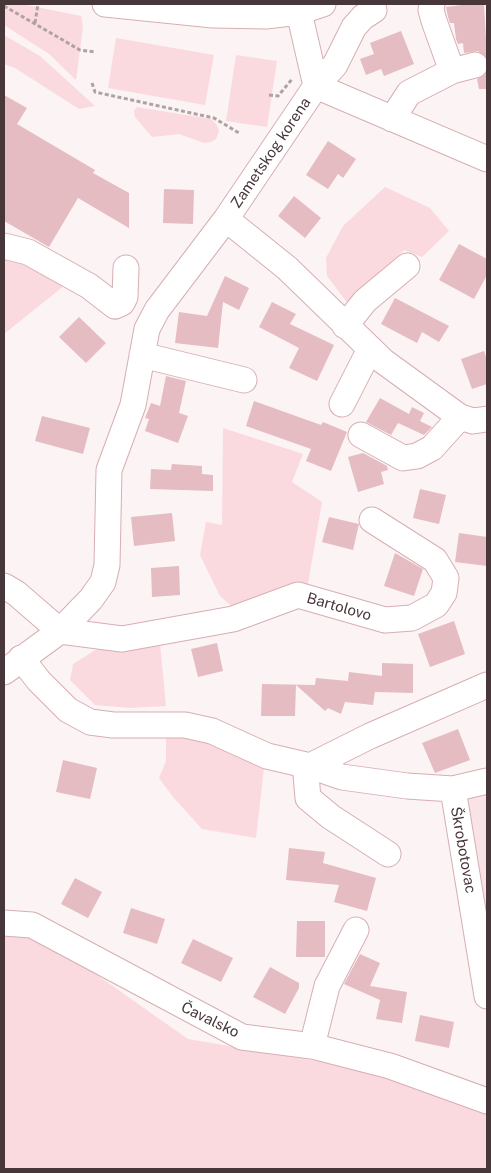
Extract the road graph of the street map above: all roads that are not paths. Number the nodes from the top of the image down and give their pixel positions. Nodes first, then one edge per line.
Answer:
1 (104, 4) edge
2 (323, 4) edge
3 (432, 4) edge
4 (132, 6) edge
5 (374, 10) dead end
6 (299, 12) junction
7 (306, 80) junction
8 (392, 119) junction
9 (487, 159) edge
10 (226, 220) junction
11 (4, 246) edge
12 (407, 266) dead end
13 (126, 268) dead end
14 (345, 326) junction
15 (370, 349) junction
16 (142, 356) junction
17 (244, 380) dead end
18 (342, 404) dead end
19 (460, 417) junction
20 (487, 419) edge
21 (361, 436) dead end
22 (372, 520) dead end
23 (4, 586) edge
24 (60, 631) junction
25 (12, 665) edge
26 (487, 685) edge
27 (310, 766) junction
28 (487, 780) edge
29 (453, 789) junction
30 (388, 854) dead end
31 (4, 923) edge
32 (356, 930) dead end
33 (487, 996) edge
34 (312, 1046) junction
35 (487, 1101) edge

1 - 4 street
2 - 6 street
3 - 8 street
4 - 6 street
5 - 7 street, Zametskog korena
6 - 7 street, Zametskog korena
7 - 8 street, Zametskog korena
7 - 10 street, Zametskog korena
8 - 9 street, Zametskog korena
10 - 14 street, Zametskog korena
10 - 16 street, Zametskog korena
11 - 13 street
12 - 14 street
14 - 15 street, Zametskog korena
15 - 18 street
15 - 19 street, Zametskog korena
16 - 17 street
16 - 24 street, Zametskog korena
19 - 20 street, Zametskog korena
19 - 21 street
22 - 24 street, Bartolovo
23 - 24 street
24 - 25 street, Zametskog korena
25 - 27 street, Škrobotovac
26 - 27 street
27 - 29 street, Škrobotovac
27 - 30 street
28 - 29 street
29 - 33 street, Škrobotovac
31 - 34 street, Čavalsko
32 - 34 street
34 - 35 street, Čavalsko

